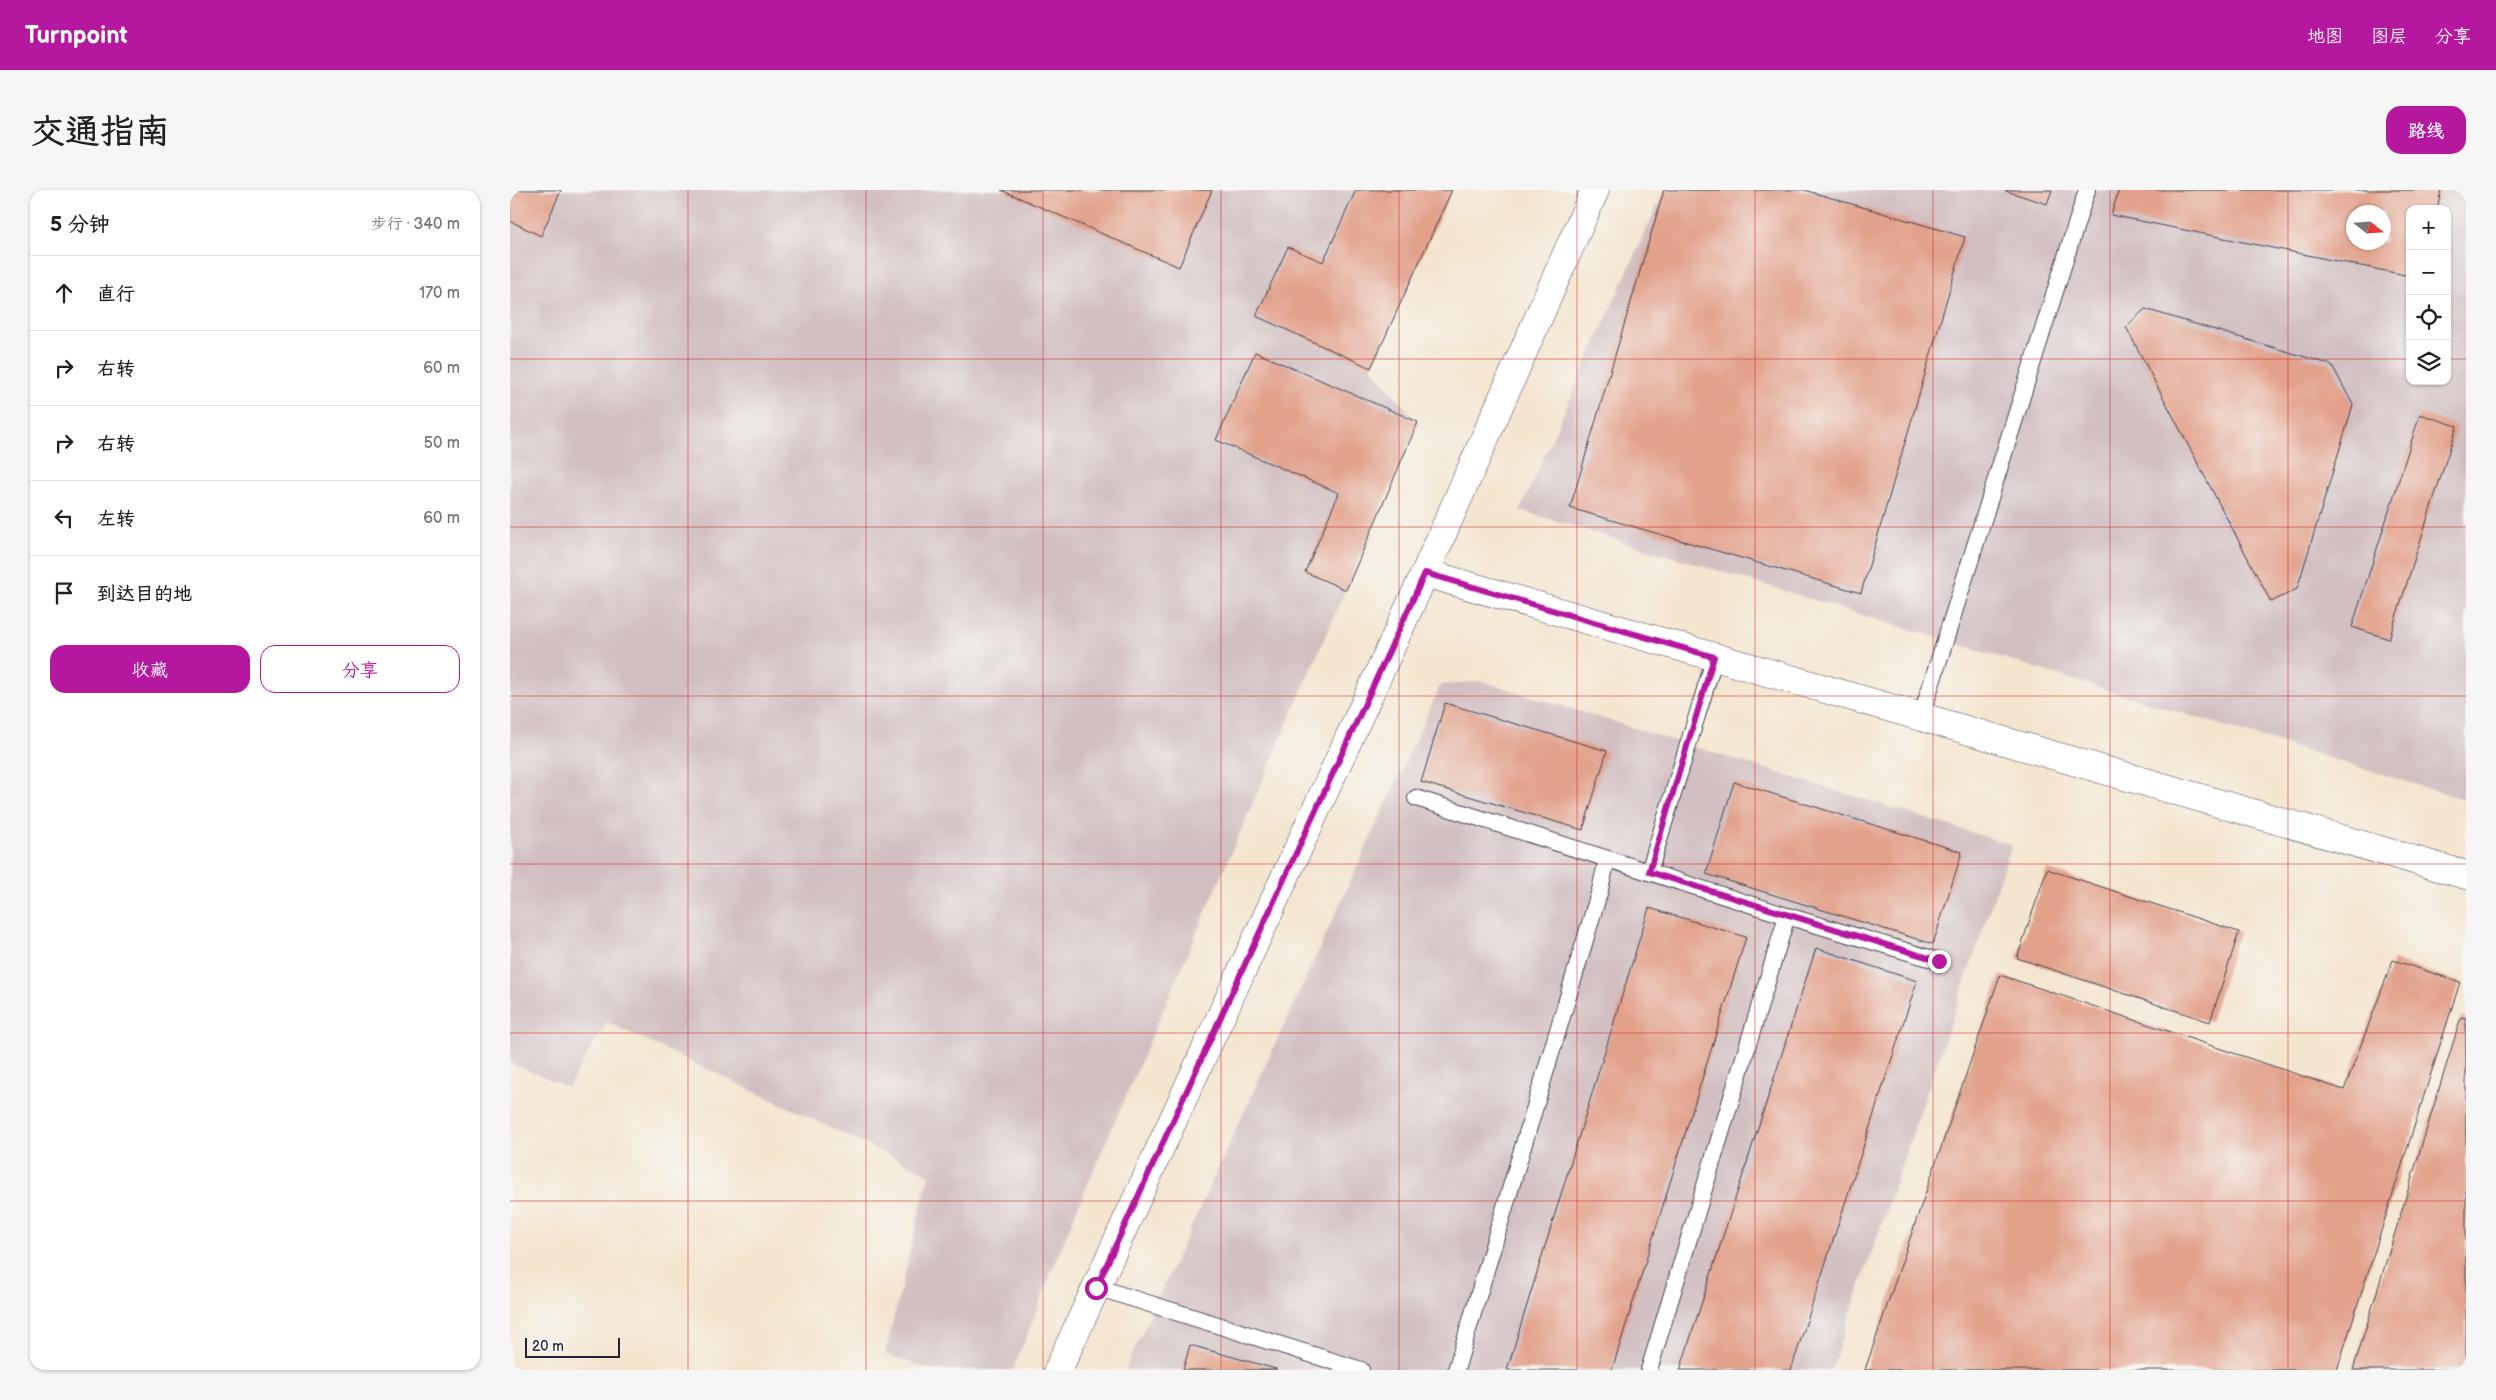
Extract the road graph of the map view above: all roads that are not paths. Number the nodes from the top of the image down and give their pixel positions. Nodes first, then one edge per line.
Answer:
1 (1595, 190) edge
2 (2087, 190) edge
3 (1425, 573) junction
4 (1714, 657) junction
5 (1921, 717) junction
6 (1416, 798) dead end
7 (1607, 859) junction
8 (1649, 872) junction
9 (2466, 875) edge
10 (1787, 916) junction
11 (1939, 961) dead end
12 (1096, 1288) junction
13 (1058, 1370) edge
14 (1361, 1370) edge
15 (1456, 1370) edge
16 (1649, 1370) edge

1 - 3 street
2 - 5 lane
3 - 4 street
3 - 12 street
4 - 5 street
4 - 8 lane
5 - 9 street
6 - 7 lane
7 - 8 lane
7 - 15 lane
8 - 10 lane
10 - 11 lane
10 - 16 lane
12 - 13 street
12 - 14 lane

